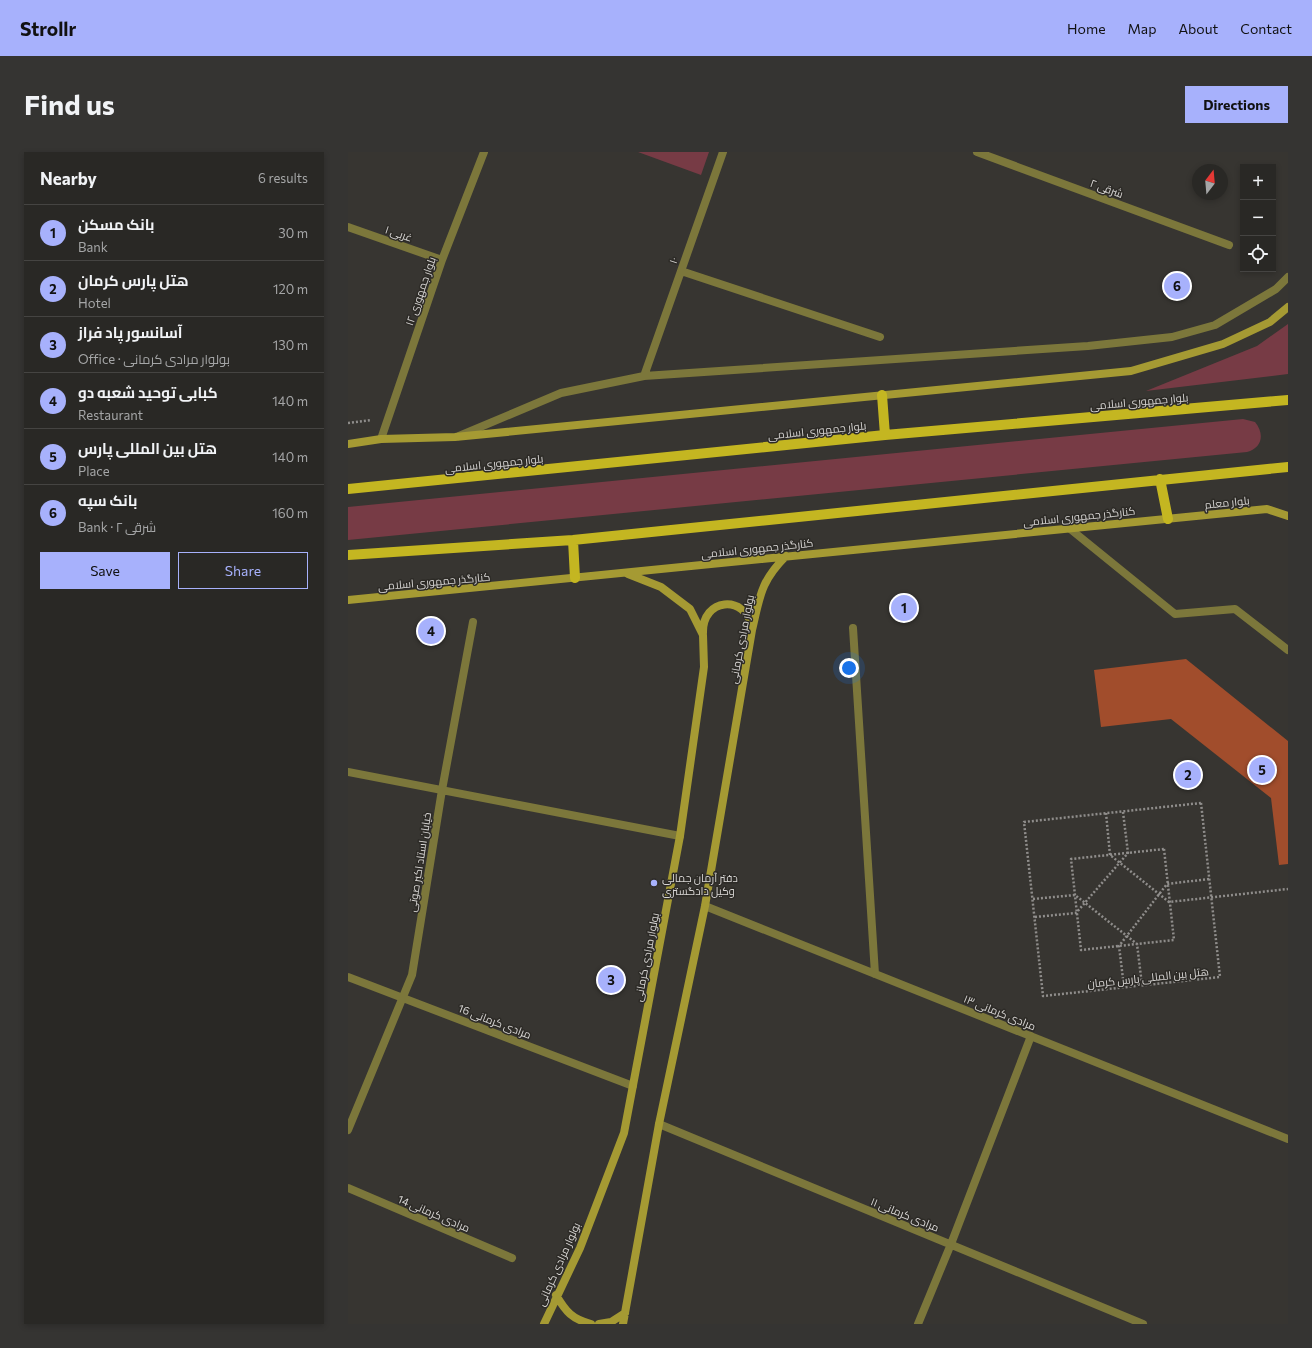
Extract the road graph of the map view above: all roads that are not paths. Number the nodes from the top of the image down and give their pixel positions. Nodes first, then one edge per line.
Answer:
1 (484, 152) edge
2 (723, 152) edge
3 (977, 152) edge
4 (348, 227) edge
5 (1229, 245) dead end
6 (442, 260) junction
7 (681, 271) junction
8 (1288, 277) edge
9 (1288, 307) edge
10 (880, 337) dead end
11 (644, 376) junction
12 (882, 395) junction
13 (1288, 400) edge
14 (885, 435) junction
15 (455, 437) junction
16 (381, 440) junction
17 (348, 444) edge
18 (1288, 467) edge
19 (1160, 479) junction
20 (348, 489) edge
21 (1288, 516) edge
22 (1168, 519) junction
23 (1069, 528) junction
24 (573, 540) junction
25 (348, 555) edge
26 (786, 556) junction
27 (625, 573) junction
28 (575, 578) junction
29 (348, 600) edge
30 (473, 622) dead end
31 (853, 628) dead end
32 (752, 630) junction
33 (703, 635) junction
34 (1288, 650) edge
35 (348, 772) edge
36 (442, 790) junction
37 (680, 836) junction
38 (705, 906) junction
39 (875, 974) junction
40 (348, 977) edge
41 (403, 998) junction
42 (1031, 1036) junction
43 (633, 1086) junction
44 (659, 1124) junction
45 (348, 1130) edge
46 (1288, 1139) edge
47 (348, 1188) edge
48 (951, 1244) junction
49 (512, 1258) dead end
50 (556, 1295) junction
51 (625, 1313) junction
52 (544, 1324) edge
53 (591, 1324) edge
54 (599, 1324) edge
55 (623, 1324) edge
56 (918, 1324) edge
57 (1143, 1324) edge

1 - 6 street, بلوار جمهوری ۱۲
2 - 7 street, ۱۰
3 - 5 street, ۲ شرقی
4 - 6 street, ۱ غربی
6 - 16 street, بلوار جمهوری ۱۲
7 - 10 street
7 - 11 street, ۱۰
8 - 11 street
9 - 12 street
11 - 15 street
12 - 14 main road
12 - 15 street
13 - 14 main road, بلوار جمهوری اسلامی
14 - 20 main road, بلوار جمهوری اسلامی
15 - 16 street
16 - 17 street
18 - 19 main road
19 - 22 main road
19 - 24 main road
21 - 22 street, بلوار معلم
22 - 23 street, کنارگذر جمهوری اسلامی
23 - 26 street, کنارگذر جمهوری اسلامی
23 - 34 street
24 - 25 main road
24 - 28 main road
26 - 27 street, کنارگذر جمهوری اسلامی
26 - 32 street, بولوار مرادی کرمانی
27 - 28 street, کنارگذر جمهوری اسلامی
27 - 33 street, بولوار مرادی کرمانی
28 - 29 street, کنارگذر جمهوری اسلامی
30 - 36 street, خیابان استاد اکبر صوتی
31 - 39 street
32 - 33 street
32 - 38 street, بولوار مرادی کرمانی
33 - 37 street, بولوار مرادی کرمانی
35 - 36 street
36 - 37 street
36 - 41 street, خیابان استاد اکبر صوتی
37 - 43 street, بولوار مرادی کرمانی
38 - 39 street, مرادی کرمانی ۱۳
38 - 44 street, بولوار مرادی کرمانی
39 - 42 street, مرادی کرمانی ۱۳
40 - 41 street, مرادی کرمانی 16
41 - 43 street, مرادی کرمانی 16
41 - 45 street, خیابان استاد اکبر صوتی
42 - 46 street, مرادی کرمانی ۱۳
42 - 48 street
43 - 50 street, بولوار مرادی کرمانی
44 - 48 street, مرادی کرمانی ۱۱
44 - 51 street, بولوار مرادی کرمانی
47 - 49 street, مرادی کرمانی 14
48 - 56 street
48 - 57 street, مرادی کرمانی ۱۱
50 - 52 street, بولوار مرادی کرمانی
50 - 53 street
51 - 54 street
51 - 55 street, بولوار مرادی کرمانی

